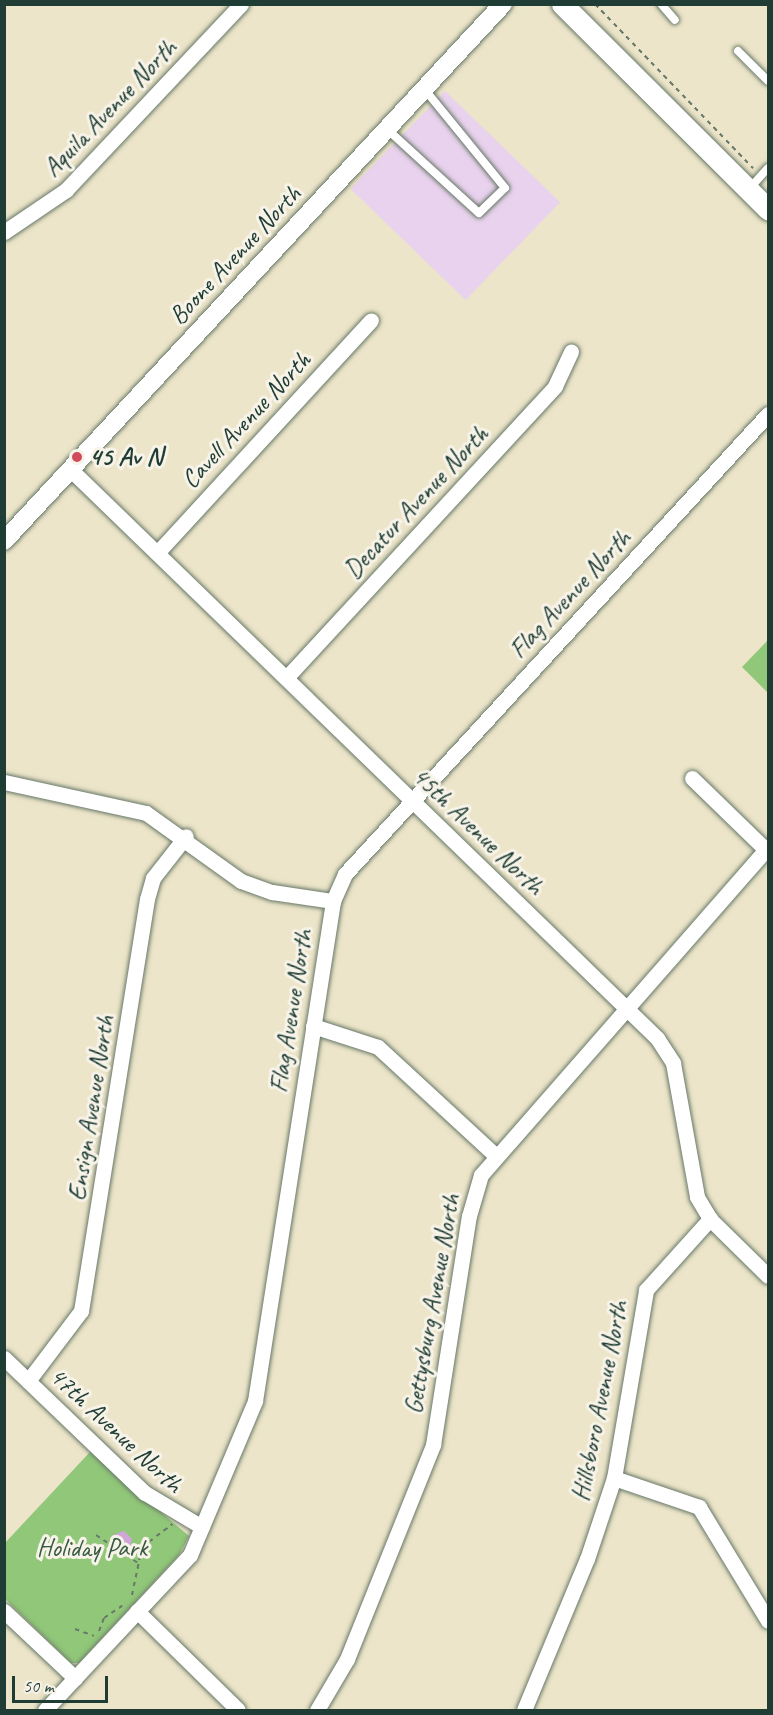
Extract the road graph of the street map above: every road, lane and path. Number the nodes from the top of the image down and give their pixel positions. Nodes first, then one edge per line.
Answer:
1 (241, 4) edge
2 (503, 4) edge
3 (562, 4) edge
4 (594, 4) edge
5 (661, 4) edge
6 (675, 20) dead end
7 (738, 51) dead end
8 (768, 81) edge
9 (424, 89) junction
10 (387, 129) junction
11 (768, 168) edge
12 (754, 184) junction
13 (768, 209) edge
14 (768, 223) edge
15 (4, 232) edge
16 (371, 320) dead end
17 (571, 351) dead end
18 (768, 414) edge
19 (70, 469) junction
20 (4, 540) edge
21 (157, 553) junction
22 (286, 678) junction
23 (692, 778) dead end
24 (4, 782) edge
25 (412, 801) junction
26 (186, 836) junction
27 (768, 849) edge
28 (333, 901) junction
29 (628, 1010) junction
30 (313, 1026) junction
31 (494, 1154) junction
32 (710, 1220) junction
33 (768, 1276) edge
34 (4, 1358) edge
35 (28, 1381) junction
36 (614, 1478) junction
37 (176, 1516) junction
38 (202, 1527) junction
39 (96, 1535) dead end
40 (138, 1563) junction
41 (4, 1611) edge
42 (137, 1611) junction
43 (768, 1621) edge
44 (75, 1629) dead end
45 (94, 1636) junction
46 (88, 1644) dead end
47 (75, 1678) junction
48 (45, 1710) edge
49 (238, 1710) edge
50 (317, 1710) edge
51 (524, 1710) edge

1 - 15 street, Aquila Avenue North
2 - 9 street, Boone Avenue North
3 - 12 main road
4 - 12 path
5 - 6 lane
7 - 8 lane
9 - 10 street, Boone Avenue North
9 - 10 lane
10 - 19 street, Boone Avenue North
11 - 12 lane
12 - 13 main road
12 - 14 main road
16 - 21 street, Cavell Avenue North
17 - 22 street, Decatur Avenue North
18 - 25 street, Flag Avenue North
19 - 20 street, Boone Avenue North
19 - 21 street, 45th Avenue North
21 - 22 street, 45th Avenue North
22 - 25 street, 45th Avenue North
23 - 27 street
24 - 26 street
25 - 28 street, Flag Avenue North
25 - 29 street, 45th Avenue North
26 - 28 street
26 - 35 street, Ensign Avenue North
27 - 29 street, Gettysburg Avenue North
28 - 30 street, Flag Avenue North
29 - 31 street, Gettysburg Avenue North
29 - 32 street, 45th Avenue North
30 - 31 street
30 - 38 street, Flag Avenue North
31 - 50 street, Gettysburg Avenue North
32 - 33 street, 45th Avenue North
32 - 36 street, Hillsboro Avenue North
34 - 35 street, 47th Avenue North
35 - 37 street, 47th Avenue North
36 - 43 street
36 - 51 street, Hillsboro Avenue North
37 - 38 street, 47th Avenue North
37 - 40 path
38 - 42 street, Flag Avenue North
39 - 40 path
40 - 45 path
41 - 47 street
42 - 47 street, Flag Avenue North
42 - 49 street
44 - 45 path
45 - 46 path
47 - 48 street, Flag Avenue North

